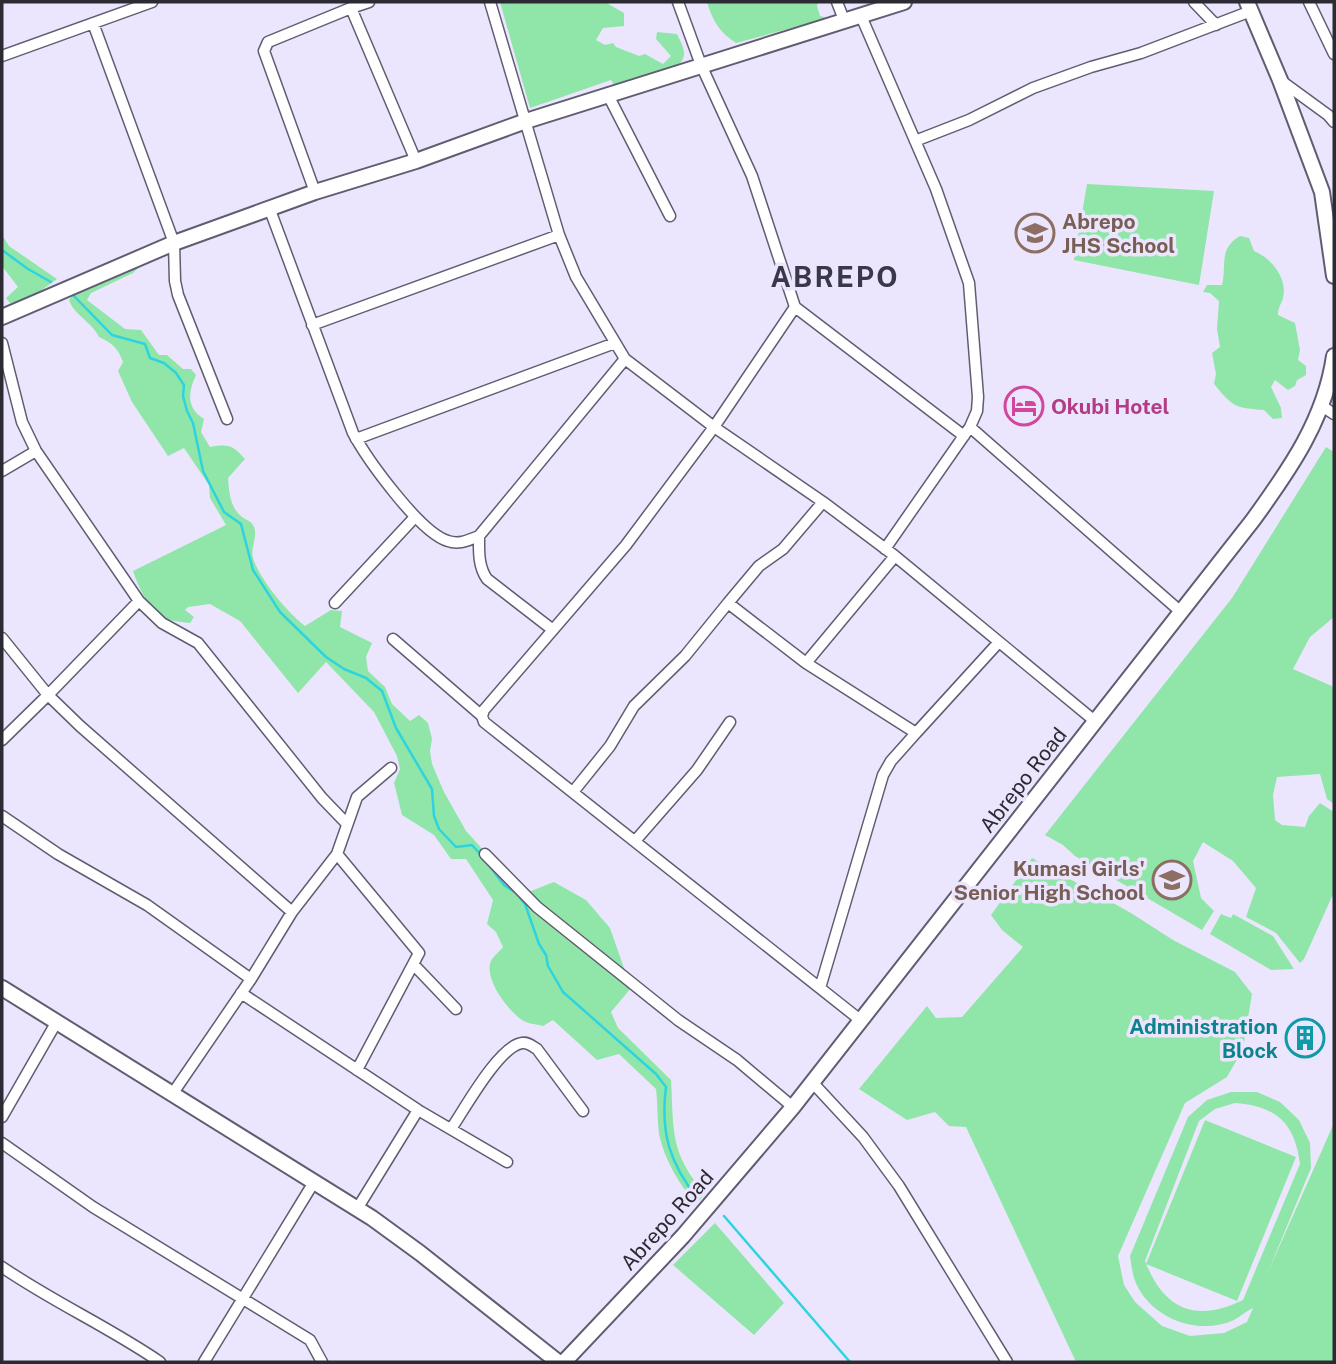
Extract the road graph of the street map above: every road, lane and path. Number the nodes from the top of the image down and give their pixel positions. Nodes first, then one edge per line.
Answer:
1 (152, 2) edge
2 (369, 2) edge
3 (490, 2) edge
4 (678, 2) edge
5 (837, 2) edge
6 (904, 2) edge
7 (1194, 2) edge
8 (1309, 2) edge
9 (1249, 6) edge
10 (351, 8) junction
11 (861, 16) junction
12 (844, 20) junction
13 (93, 23) junction
14 (1216, 25) junction
15 (1334, 54) edge
16 (2, 56) edge
17 (701, 65) junction
18 (1280, 80) junction
19 (608, 95) junction
20 (1332, 116) edge
21 (526, 121) junction
22 (915, 141) junction
23 (416, 161) junction
24 (315, 192) junction
25 (270, 210) junction
26 (670, 216) dead end
27 (559, 235) junction
28 (174, 243) junction
29 (1334, 276) edge
30 (795, 307) junction
31 (2, 317) edge
32 (312, 325) junction
33 (2, 343) edge
34 (615, 343) junction
35 (1334, 356) edge
36 (625, 359) junction
37 (1328, 410) edge
38 (227, 419) dead end
39 (714, 427) junction
40 (967, 432) junction
41 (356, 439) junction
42 (36, 451) junction
43 (2, 471) edge
44 (823, 502) junction
45 (415, 517) junction
46 (479, 536) junction
47 (885, 548) junction
48 (895, 556) junction
49 (139, 601) junction
50 (335, 603) dead end
51 (728, 603) junction
52 (1181, 612) junction
53 (553, 630) junction
54 (2, 638) edge
55 (393, 639) dead end
56 (999, 642) junction
57 (806, 663) junction
58 (48, 695) junction
59 (482, 716) junction
60 (730, 722) dead end
61 (1096, 722) junction
62 (916, 733) junction
63 (2, 740) edge
64 (391, 768) dead end
65 (573, 792) junction
66 (2, 816) edge
67 (347, 824) junction
68 (635, 842) junction
69 (337, 854) junction
70 (485, 854) dead end
71 (292, 912) junction
72 (414, 965) junction
73 (251, 979) junction
74 (2, 988) edge
75 (820, 988) junction
76 (240, 993) junction
77 (456, 1010) dead end
78 (859, 1019) junction
79 (56, 1023) junction
80 (357, 1070) junction
81 (813, 1082) junction
82 (173, 1093) junction
83 (793, 1107) junction
84 (418, 1110) junction
85 (583, 1111) dead end
86 (2, 1117) edge
87 (451, 1129) junction
88 (2, 1143) edge
89 (507, 1162) dead end
90 (314, 1182) junction
91 (357, 1209) junction
92 (2, 1267) edge
93 (243, 1298) junction
94 (160, 1362) edge
95 (204, 1362) edge
96 (322, 1362) edge
97 (558, 1362) edge
98 (564, 1362) edge
99 (1007, 1362) edge

1 - 13 street
2 - 10 street
3 - 21 street
4 - 17 street
5 - 12 street
6 - 11 street
7 - 14 street
8 - 15 street
9 - 14 street
9 - 18 street
10 - 23 street
10 - 24 street
11 - 12 street
11 - 22 street
12 - 17 street
13 - 16 street
13 - 28 street
14 - 22 street
17 - 19 street
17 - 30 street
18 - 20 street
18 - 29 street
19 - 21 street
19 - 26 street
21 - 23 street
21 - 27 street
22 - 40 street
23 - 24 street
24 - 25 street
25 - 28 street
25 - 32 street
27 - 32 street
27 - 34 street
28 - 31 street
28 - 38 street
30 - 39 street
30 - 40 street
32 - 41 street
33 - 42 street
34 - 36 street
34 - 41 street
35 - 37 street, Abrepo Road
36 - 39 street
36 - 46 street
37 - 52 street, Abrepo Road
39 - 44 street
39 - 53 street
40 - 47 street
40 - 52 street
41 - 45 street
42 - 43 street
42 - 49 street
44 - 47 street
44 - 51 street
45 - 46 street
45 - 50 street
46 - 53 street
47 - 48 street
48 - 56 street
48 - 57 street
49 - 58 street
49 - 67 street
51 - 57 street
51 - 65 street
52 - 61 street, Abrepo Road
53 - 59 street
54 - 58 street
55 - 59 street
56 - 61 street
56 - 62 street
57 - 62 street
58 - 63 street
58 - 71 street
59 - 65 street
60 - 68 street
61 - 78 street, Abrepo Road
62 - 75 street
64 - 67 street
65 - 68 street
66 - 73 street
67 - 69 street
68 - 75 street
69 - 71 street
69 - 72 street
70 - 83 street
71 - 73 street
72 - 77 street
72 - 80 street
73 - 76 street
74 - 79 street
75 - 78 street
76 - 80 street
76 - 82 street
78 - 81 street, Abrepo Road
79 - 82 street
79 - 86 street
80 - 84 street
81 - 83 street, Abrepo Road
81 - 99 street
82 - 90 street
83 - 98 street, Abrepo Road
84 - 87 street
84 - 91 street
85 - 87 street
87 - 89 street
88 - 93 street
90 - 91 street
90 - 93 street
91 - 97 street
92 - 94 street
93 - 95 street
93 - 96 street

